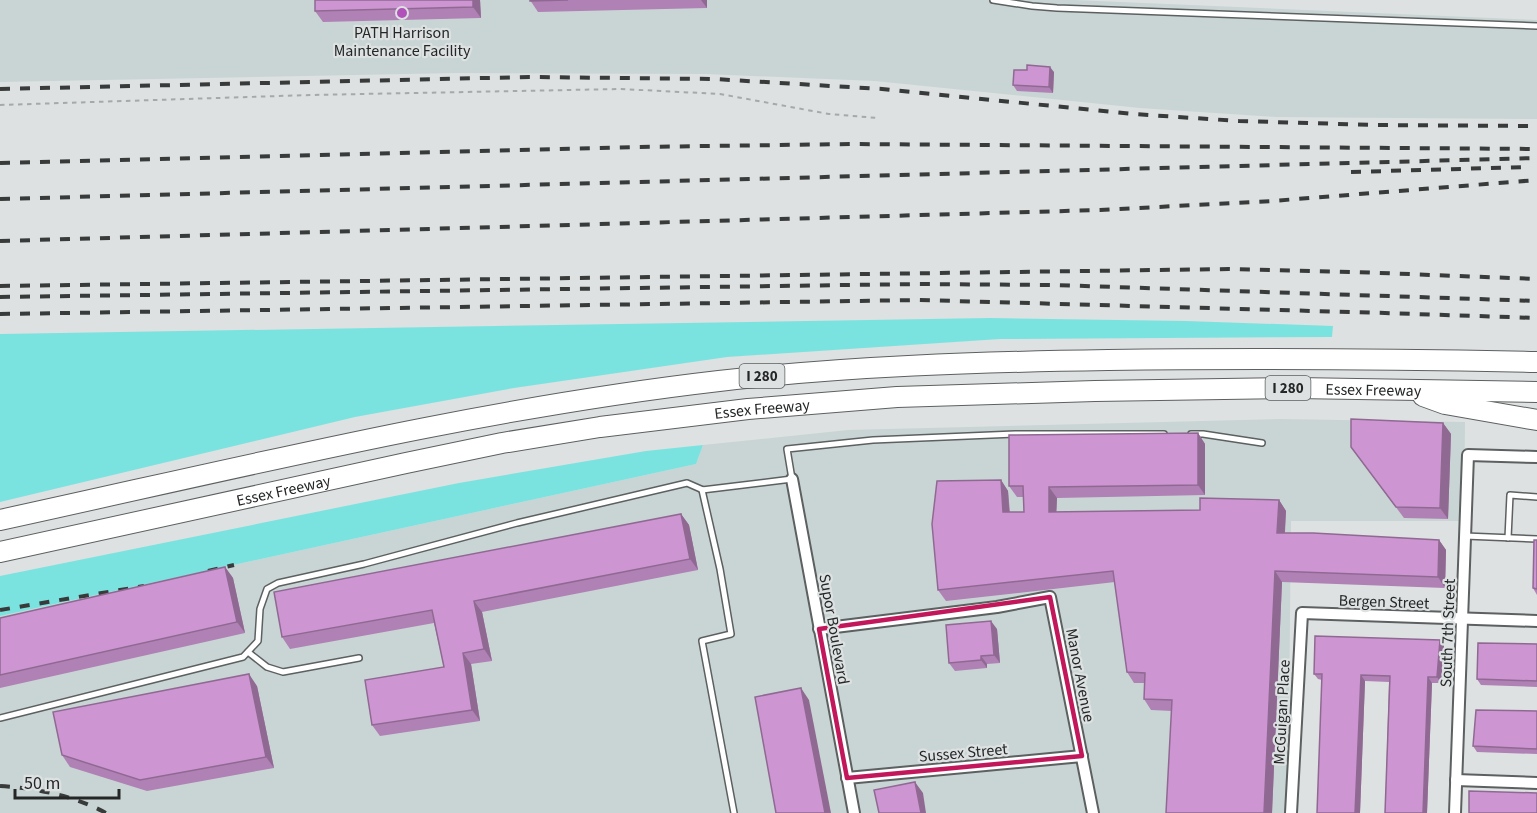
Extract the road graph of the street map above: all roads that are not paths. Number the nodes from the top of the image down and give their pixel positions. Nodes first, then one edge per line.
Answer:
1 (993, 0) edge
2 (1537, 26) edge
3 (1537, 362) edge
4 (1403, 390) junction
5 (1537, 392) edge
6 (1537, 420) edge
7 (1168, 434) edge
8 (1180, 434) edge
9 (1262, 443) dead end
10 (1537, 457) edge
11 (792, 479) junction
12 (704, 490) junction
13 (1537, 497) edge
14 (0, 520) edge
15 (1466, 536) junction
16 (1508, 538) junction
17 (1537, 539) edge
18 (0, 552) edge
19 (1302, 613) joint
20 (1462, 618) junction
21 (1537, 621) edge
22 (819, 629) junction
23 (248, 652) junction
24 (359, 658) dead end
25 (0, 718) edge
26 (1082, 756) junction
27 (847, 778) junction
28 (1456, 780) junction
29 (1537, 783) edge
30 (734, 813) edge
31 (854, 813) edge
32 (1093, 813) edge
33 (1291, 813) edge
34 (1455, 813) edge

1 - 2 lane
3 - 14 highway, Essex Freeway / I 280
4 - 5 highway, Essex Freeway / I 280
4 - 6 highway
4 - 18 highway, Essex Freeway / I 280
7 - 11 lane, Supor Boulevard
8 - 9 lane
10 - 15 street, South 7th Street
11 - 12 lane
11 - 22 street, Supor Boulevard
12 - 23 lane
12 - 30 lane
13 - 16 lane
15 - 16 lane
15 - 20 street, South 7th Street
16 - 17 lane
19 - 20 street, Bergen Street
19 - 33 street, McGuigan Place
20 - 21 street, Bergen Street
20 - 28 street, South 7th Street
22 - 26 street, Manor Avenue
22 - 27 street, Supor Boulevard
23 - 24 lane
23 - 25 lane
26 - 27 street, Sussex Street
26 - 32 street, Manor Avenue
27 - 31 street, Supor Boulevard
28 - 29 street
28 - 34 street, South 7th Street

